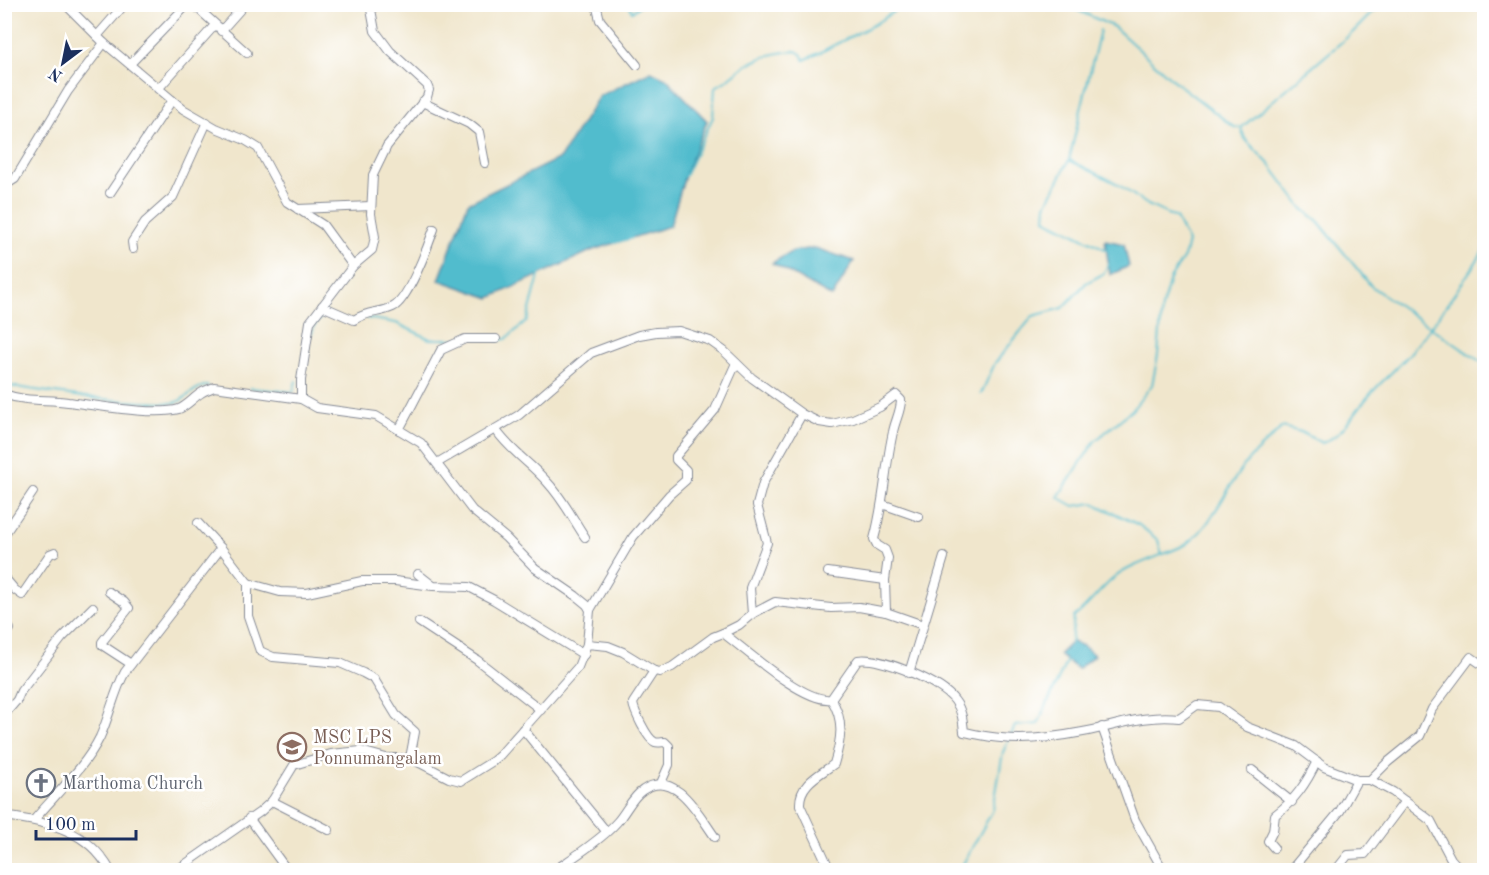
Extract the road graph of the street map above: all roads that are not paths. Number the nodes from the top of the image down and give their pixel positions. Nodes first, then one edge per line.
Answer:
1 (65, 4) edge
2 (125, 4) edge
3 (190, 4) edge
4 (245, 4) edge
5 (370, 4) edge
6 (596, 4) edge
7 (218, 28) junction
8 (97, 36) junction
9 (104, 43) junction
10 (247, 53) dead end
11 (130, 64) junction
12 (637, 65) dead end
13 (158, 89) junction
14 (172, 100) junction
15 (422, 102) junction
16 (207, 122) junction
17 (485, 163) dead end
18 (4, 186) edge
19 (110, 193) dead end
20 (371, 207) junction
21 (298, 209) junction
22 (434, 229) dead end
23 (133, 249) dead end
24 (353, 266) junction
25 (322, 306) junction
26 (496, 339) dead end
27 (736, 363) junction
28 (4, 394) edge
29 (301, 399) junction
30 (802, 414) junction
31 (496, 429) junction
32 (399, 430) junction
33 (437, 463) junction
34 (33, 492) dead end
35 (882, 504) junction
36 (919, 516) dead end
37 (198, 523) dead end
38 (4, 535) edge
39 (585, 537) dead end
40 (221, 548) junction
41 (55, 552) dead end
42 (944, 557) dead end
43 (828, 572) dead end
44 (418, 574) dead end
45 (4, 577) edge
46 (885, 580) junction
47 (248, 583) junction
48 (433, 586) junction
49 (109, 592) dead end
50 (93, 607) dead end
51 (590, 610) junction
52 (886, 612) junction
53 (752, 614) junction
54 (419, 622) dead end
55 (922, 625) junction
56 (723, 633) junction
57 (587, 644) junction
58 (584, 655) junction
59 (131, 664) junction
60 (1485, 666) edge
61 (654, 671) junction
62 (909, 673) junction
63 (831, 699) junction
64 (541, 710) junction
65 (4, 715) edge
66 (1102, 727) junction
67 (523, 729) junction
68 (410, 758) junction
69 (1317, 761) junction
70 (1252, 770) dead end
71 (1357, 780) junction
72 (1370, 780) junction
73 (661, 783) junction
74 (272, 801) junction
75 (1405, 801) junction
76 (1292, 802) junction
77 (4, 816) edge
78 (249, 818) junction
79 (34, 820) junction
80 (329, 830) dead end
81 (606, 831) junction
82 (715, 837) dead end
83 (1274, 848) dead end
84 (1453, 867) edge
85 (110, 870) edge
86 (180, 870) edge
87 (287, 870) edge
88 (555, 870) edge
89 (831, 870) edge
90 (1163, 870) edge
91 (1291, 870) edge
92 (1336, 870) edge
93 (1461, 870) edge

1 - 8 street
2 - 8 street
3 - 7 street
3 - 11 street
4 - 7 street
5 - 15 street
6 - 12 street
7 - 10 street
7 - 13 street
8 - 9 street
9 - 11 street
9 - 18 street
11 - 13 street
13 - 14 street
14 - 16 street
14 - 19 street
15 - 17 street
15 - 20 street
16 - 21 street
16 - 23 street
20 - 21 street
20 - 24 street
21 - 24 street
22 - 25 street
24 - 25 street
25 - 29 street
26 - 32 street
27 - 30 street
27 - 31 street
27 - 51 street
28 - 29 street
29 - 32 street
30 - 35 street
30 - 53 street
31 - 33 street
31 - 39 street
32 - 33 street
33 - 51 street
34 - 38 street
35 - 36 street
35 - 46 street
37 - 40 street
40 - 47 street
40 - 59 street
41 - 45 street
42 - 55 street
43 - 46 street
44 - 48 street
46 - 52 street
47 - 48 street
47 - 68 street
48 - 58 street
49 - 59 street
50 - 65 street
51 - 57 street
52 - 53 street
52 - 55 street
53 - 56 street
54 - 64 street
55 - 62 street
56 - 61 street
56 - 63 street
57 - 58 street
57 - 61 street
58 - 64 street
59 - 79 street
60 - 72 street
61 - 73 street
62 - 63 street
62 - 66 street
63 - 89 street
64 - 67 street
66 - 69 street
66 - 90 street
67 - 68 street
67 - 81 street
68 - 74 street
69 - 71 street
69 - 76 street
70 - 76 street
71 - 72 street
71 - 91 street
72 - 75 street
73 - 81 street
73 - 82 street
74 - 78 street
74 - 80 street
75 - 84 street
75 - 92 street
76 - 83 street
77 - 79 street
78 - 86 street
78 - 87 street
79 - 85 street
81 - 88 street
84 - 93 street

